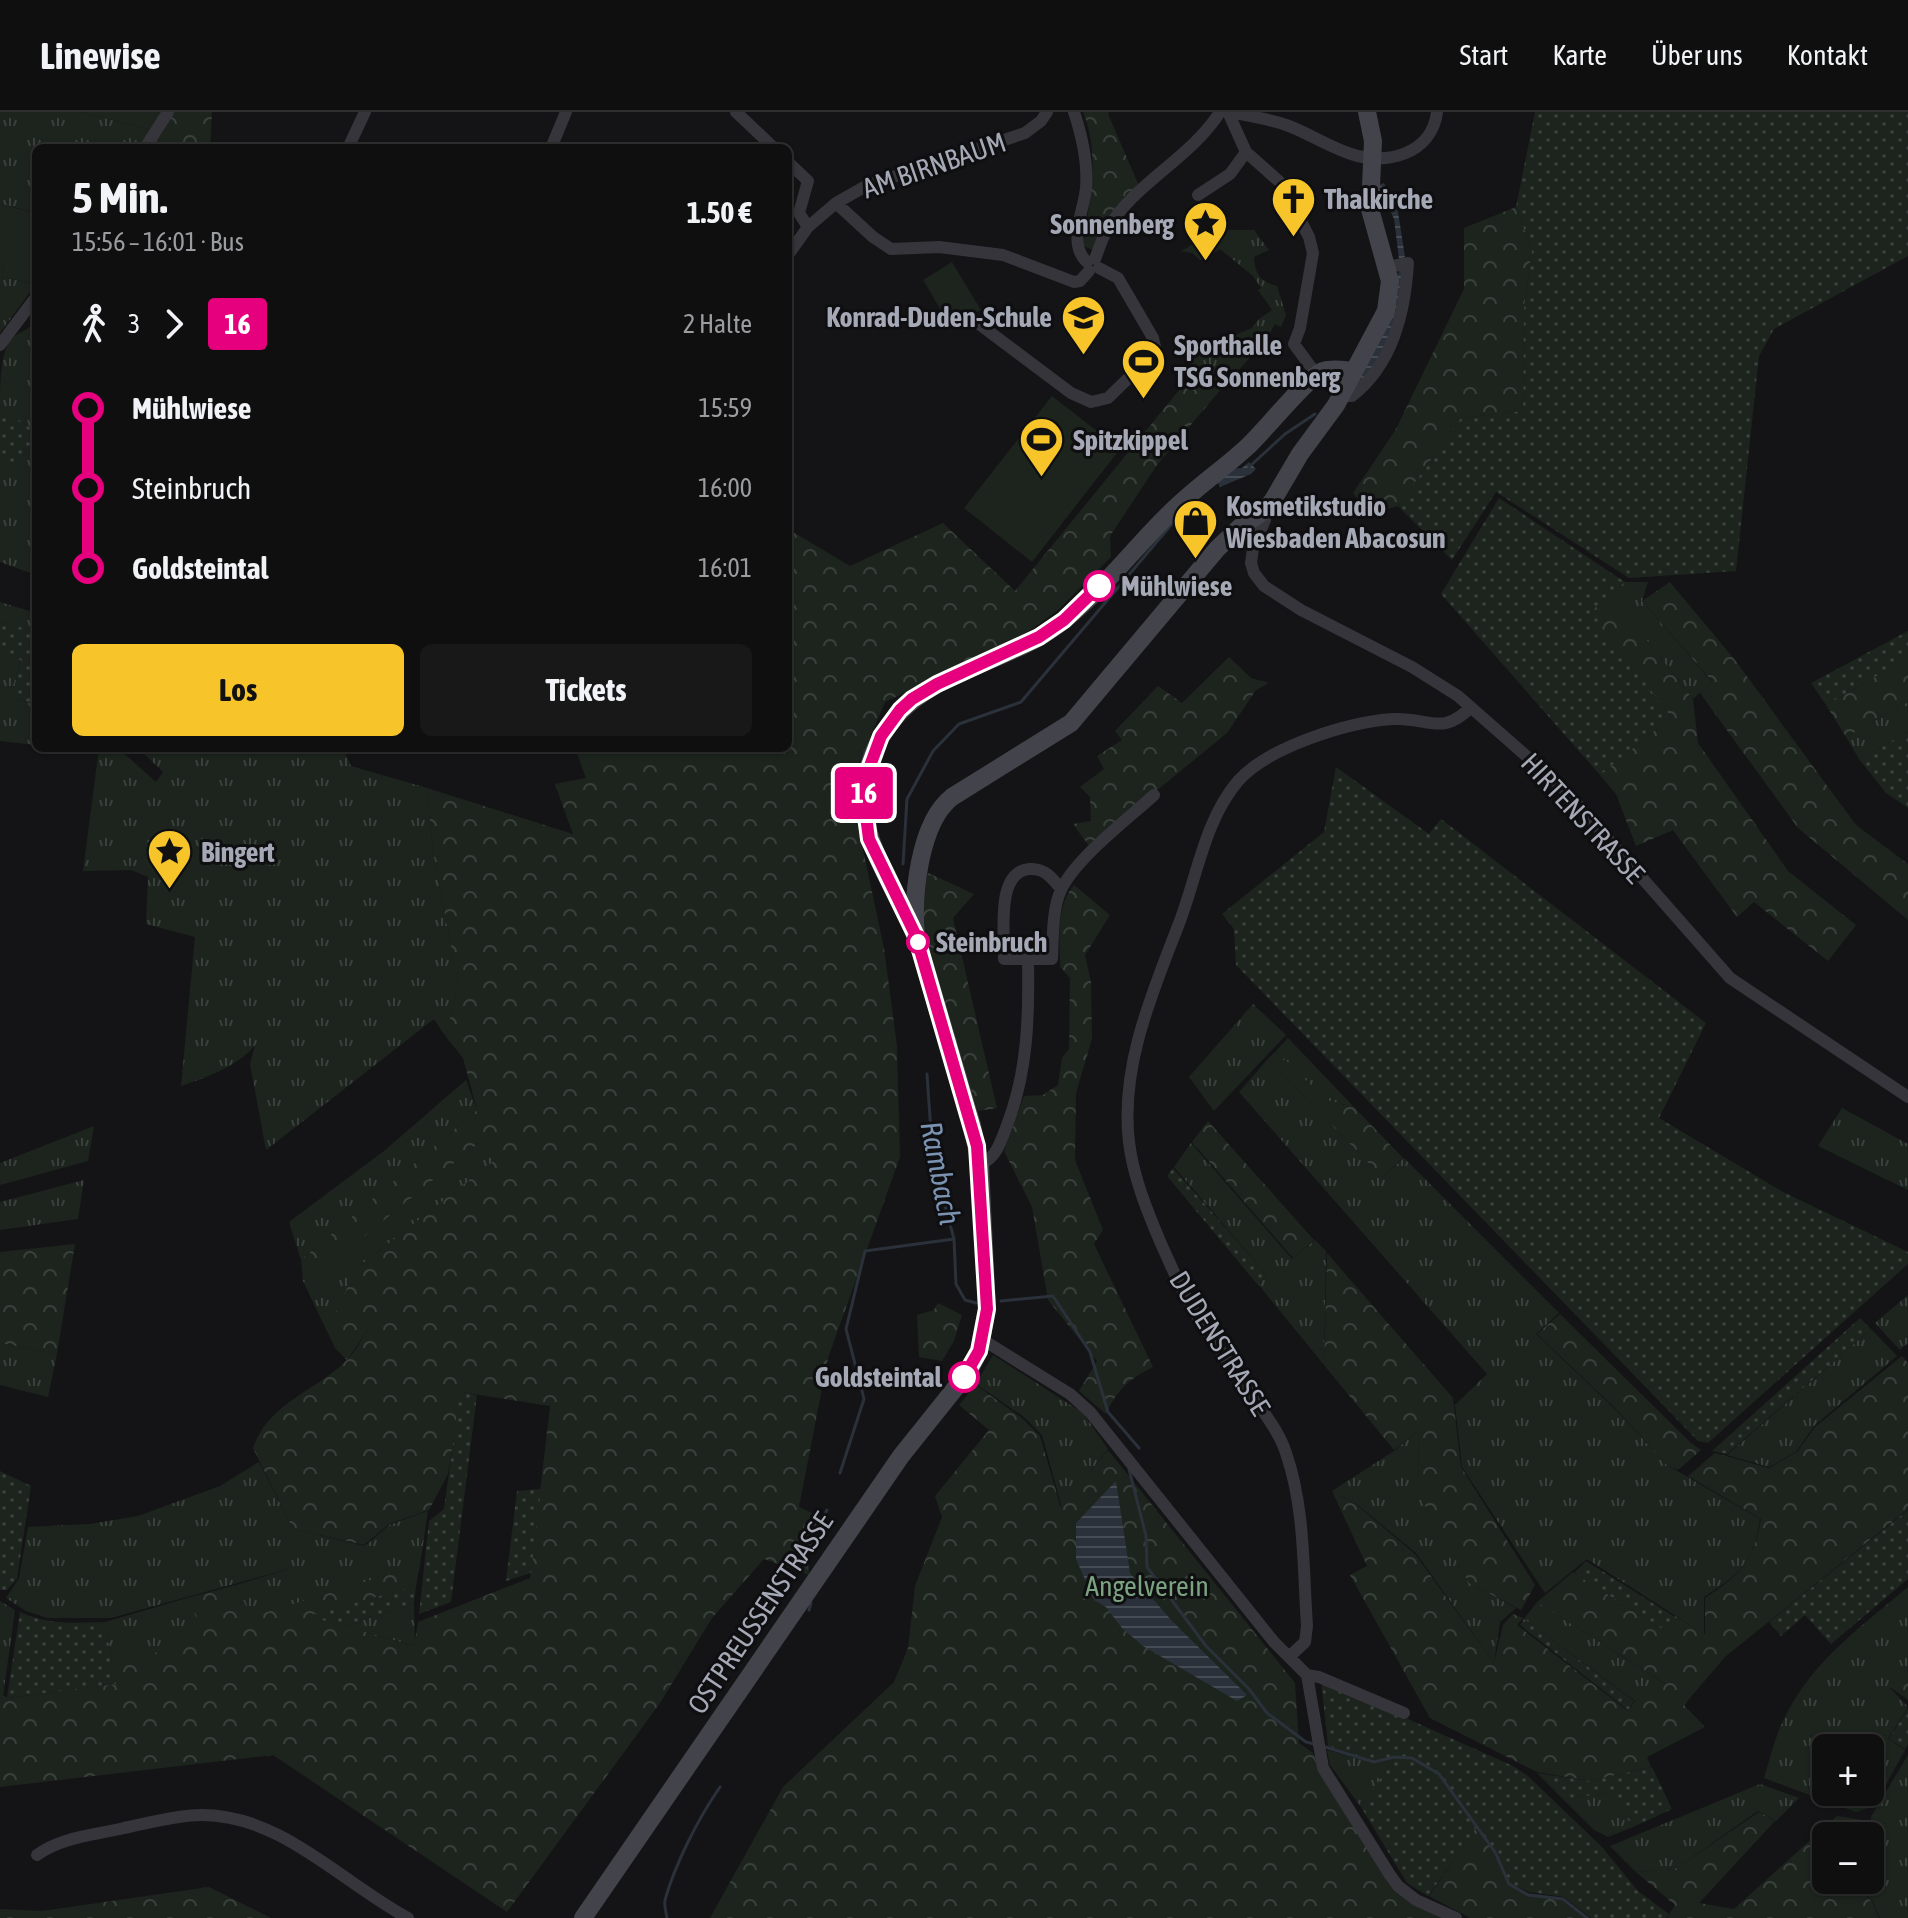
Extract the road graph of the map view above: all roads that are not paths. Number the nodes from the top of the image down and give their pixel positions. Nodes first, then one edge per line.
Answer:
1 (168, 112) edge
2 (365, 112) edge
3 (566, 112) edge
4 (736, 112) edge
5 (1047, 112) edge
6 (1074, 112) edge
7 (1220, 112) edge
8 (1228, 112) edge
9 (1367, 112) edge
10 (1437, 112) edge
11 (148, 144) edge
12 (350, 144) edge
13 (553, 144) edge
14 (770, 144) edge
15 (1246, 152) junction
16 (1372, 158) junction
17 (792, 166) edge
18 (1198, 195) dead end
19 (836, 203) junction
20 (808, 227) junction
21 (792, 249) edge
22 (1092, 265) junction
23 (1388, 267) junction
24 (32, 302) edge
25 (979, 324) dead end
26 (0, 345) edge
27 (1353, 371) junction
28 (1316, 374) junction
29 (1340, 396) junction
30 (1262, 512) junction
31 (1471, 707) junction
32 (1154, 795) dead end
33 (916, 879) junction
34 (891, 883) junction
35 (1061, 889) junction
36 (916, 936) junction
37 (1028, 959) junction
38 (1908, 1097) edge
39 (980, 1165) junction
40 (983, 1340) junction
41 (1289, 1657) junction
42 (1307, 1675) junction
43 (1404, 1713) dead end
44 (37, 1855) dead end
45 (408, 1918) edge
46 (583, 1918) edge
47 (1456, 1918) edge

1 - 11 street
2 - 12 street
3 - 13 street
4 - 14 street
5 - 19 street, AM BIRNBAUM
6 - 22 street
7 - 22 street
8 - 15 street
8 - 16 street
9 - 16 main road
10 - 16 street
15 - 18 street
15 - 28 street
16 - 23 main road
17 - 20 street
19 - 20 street, AM BIRNBAUM
19 - 22 street
20 - 21 street, AM BIRNBAUM
22 - 25 street
23 - 27 main road
23 - 29 street
24 - 26 street
27 - 28 main road
27 - 29 main road
28 - 34 main road
29 - 30 main road
30 - 31 street, HIRTENSTRASSE
30 - 33 main road
31 - 38 street, HIRTENSTRASSE
31 - 41 street, DUDENSTRASSE
32 - 35 street
33 - 34 main road
33 - 36 main road
34 - 36 main road
35 - 37 street
35 - 37 street
36 - 39 main road
37 - 39 street
39 - 40 main road
40 - 41 street
40 - 46 main road, OSTPREUSSENSTRASSE
41 - 42 street
42 - 43 street
42 - 47 street
44 - 45 street

